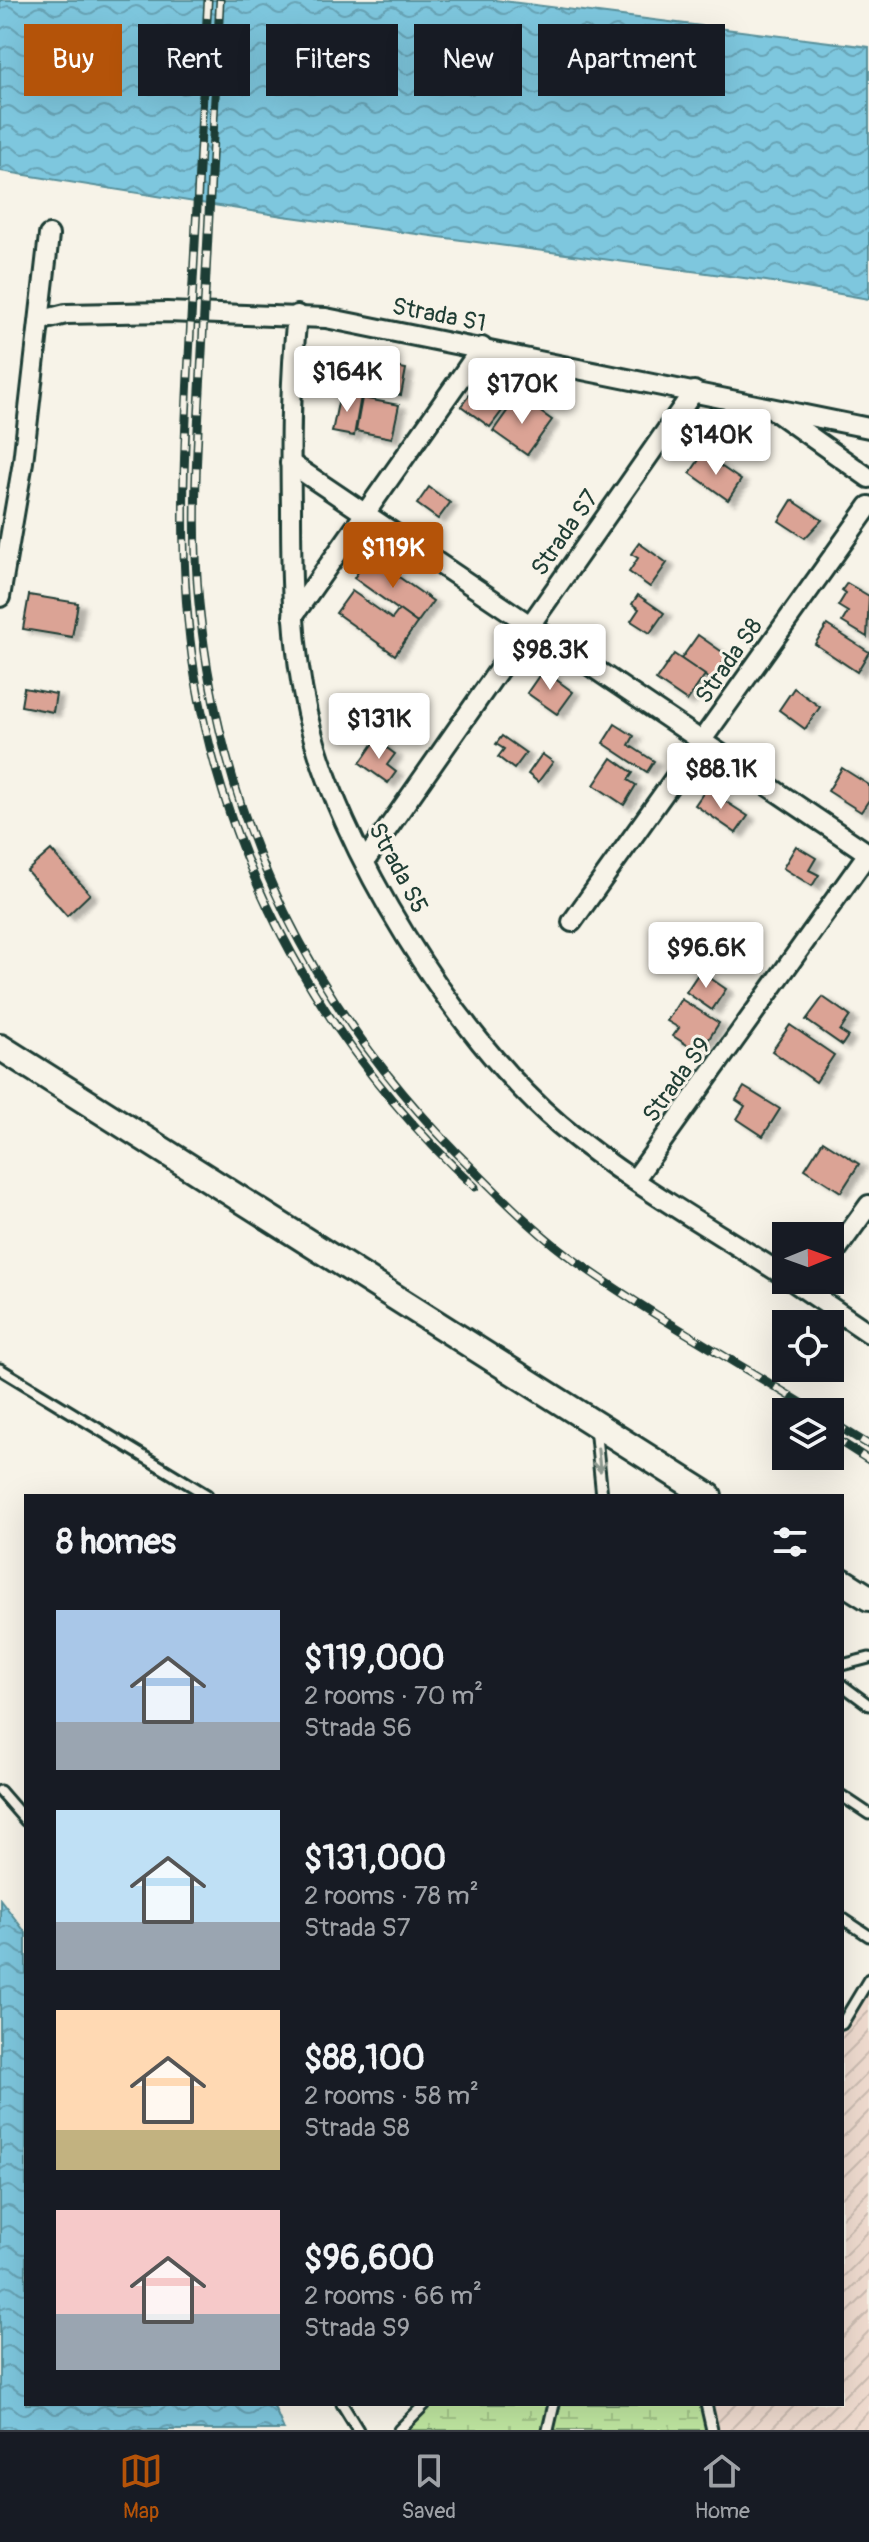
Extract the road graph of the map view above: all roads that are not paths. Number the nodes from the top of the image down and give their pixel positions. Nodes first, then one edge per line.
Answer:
1 (49, 235) dead end
2 (297, 315) junction
3 (42, 320) junction
4 (482, 347) junction
5 (694, 391) junction
6 (771, 408) junction
7 (869, 428) edge
8 (290, 463) junction
9 (869, 478) edge
10 (869, 506) edge
11 (365, 513) junction
12 (0, 597) edge
13 (293, 616) junction
14 (530, 625) junction
15 (702, 741) junction
16 (869, 853) edge
17 (365, 861) junction
18 (572, 922) dead end
19 (0, 1047) edge
20 (635, 1179) junction
21 (869, 1205) edge
22 (844, 1240) edge
23 (772, 1268) edge
24 (821, 1294) edge
25 (869, 1333) edge
26 (0, 1369) edge
27 (595, 1423) junction
28 (205, 1494) edge
29 (602, 1494) edge
30 (706, 1494) edge
31 (844, 1582) edge
32 (869, 1598) edge
33 (869, 1658) edge
34 (844, 1664) edge
35 (844, 1686) edge
36 (869, 1705) edge
37 (0, 1791) edge
38 (844, 1797) edge
39 (869, 1814) edge
40 (24, 1819) edge
41 (844, 1919) edge
42 (869, 1936) edge
43 (869, 1979) edge
44 (844, 2021) edge
45 (343, 2406) edge
46 (423, 2406) edge
47 (554, 2406) edge
48 (706, 2406) edge
49 (358, 2430) edge
50 (399, 2430) edge
51 (548, 2430) edge
52 (712, 2430) edge

1 - 3 street
2 - 3 street, Strada S1
2 - 4 street, Strada S1
2 - 8 street, Strada S5
3 - 12 street
4 - 5 street, Strada S1
4 - 11 street
5 - 6 street, Strada S1
5 - 14 street, Strada S7
6 - 7 street, Strada S1
6 - 9 street
8 - 11 street
8 - 13 street, Strada S5
10 - 15 street, Strada S8
11 - 13 street
11 - 14 street
13 - 17 street, Strada S5
14 - 15 street
14 - 17 street, Strada S7
15 - 16 street
15 - 18 street, Strada S8
16 - 20 street, Strada S9
17 - 20 street, Strada S5
19 - 27 main road
20 - 23 street, Strada S5
21 - 22 street
24 - 25 street, Strada S5
26 - 28 lane
27 -> 29 lane
27 - 30 main road
31 - 32 main road
33 - 34 lane
35 - 36 lane
37 - 40 lane
38 - 39 lane
41 - 42 lane
43 - 44 lane
45 - 49 lane
46 - 50 lane
47 - 51 lane
48 - 52 lane

